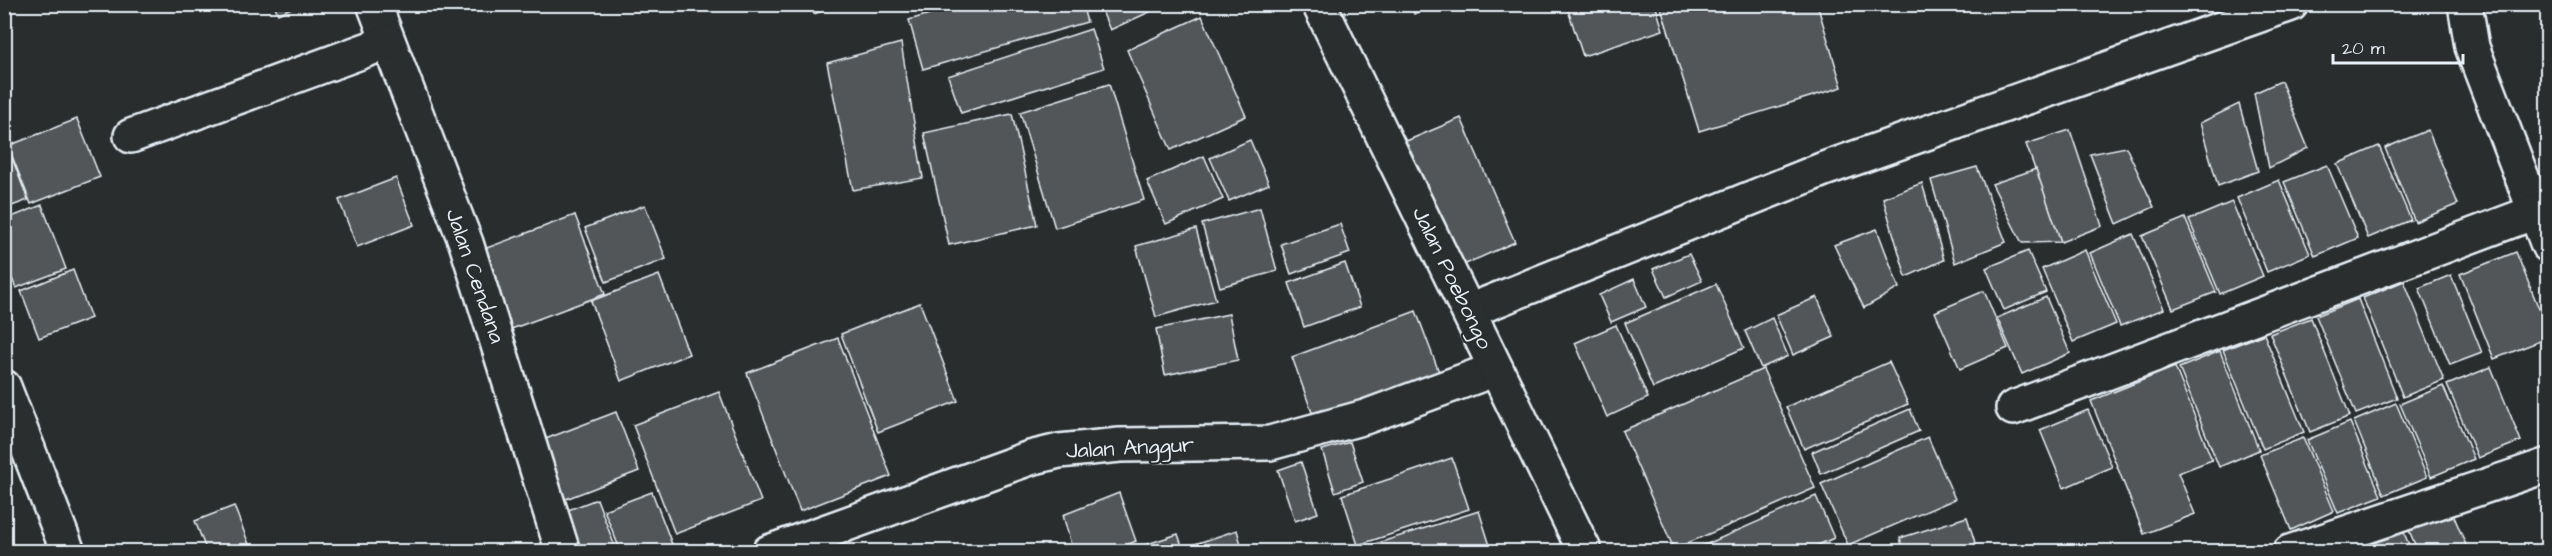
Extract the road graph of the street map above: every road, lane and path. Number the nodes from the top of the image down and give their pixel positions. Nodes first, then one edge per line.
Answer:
1 (374, 4) edge
2 (1319, 4) edge
3 (2291, 4) edge
4 (2466, 4) edge
5 (388, 42) junction
6 (131, 136) dead end
7 (2541, 210) edge
8 (2547, 245) edge
9 (1469, 311) junction
10 (1496, 369) junction
11 (6, 397) edge
12 (2013, 408) dead end
13 (2547, 465) edge
14 (68, 552) edge
15 (563, 552) edge
16 (768, 552) edge
17 (1585, 552) edge
18 (2290, 552) edge

1 - 5 street, Jalan Cendana
2 - 9 street, Jalan Poebongo
3 - 9 street
4 - 7 street
5 - 6 street
5 - 15 street, Jalan Cendana
7 - 8 street
7 - 12 street
9 - 10 street, Jalan Poebongo
10 - 16 street, Jalan Anggur
10 - 17 street, Jalan Poebongo
11 - 14 street
13 - 18 street

